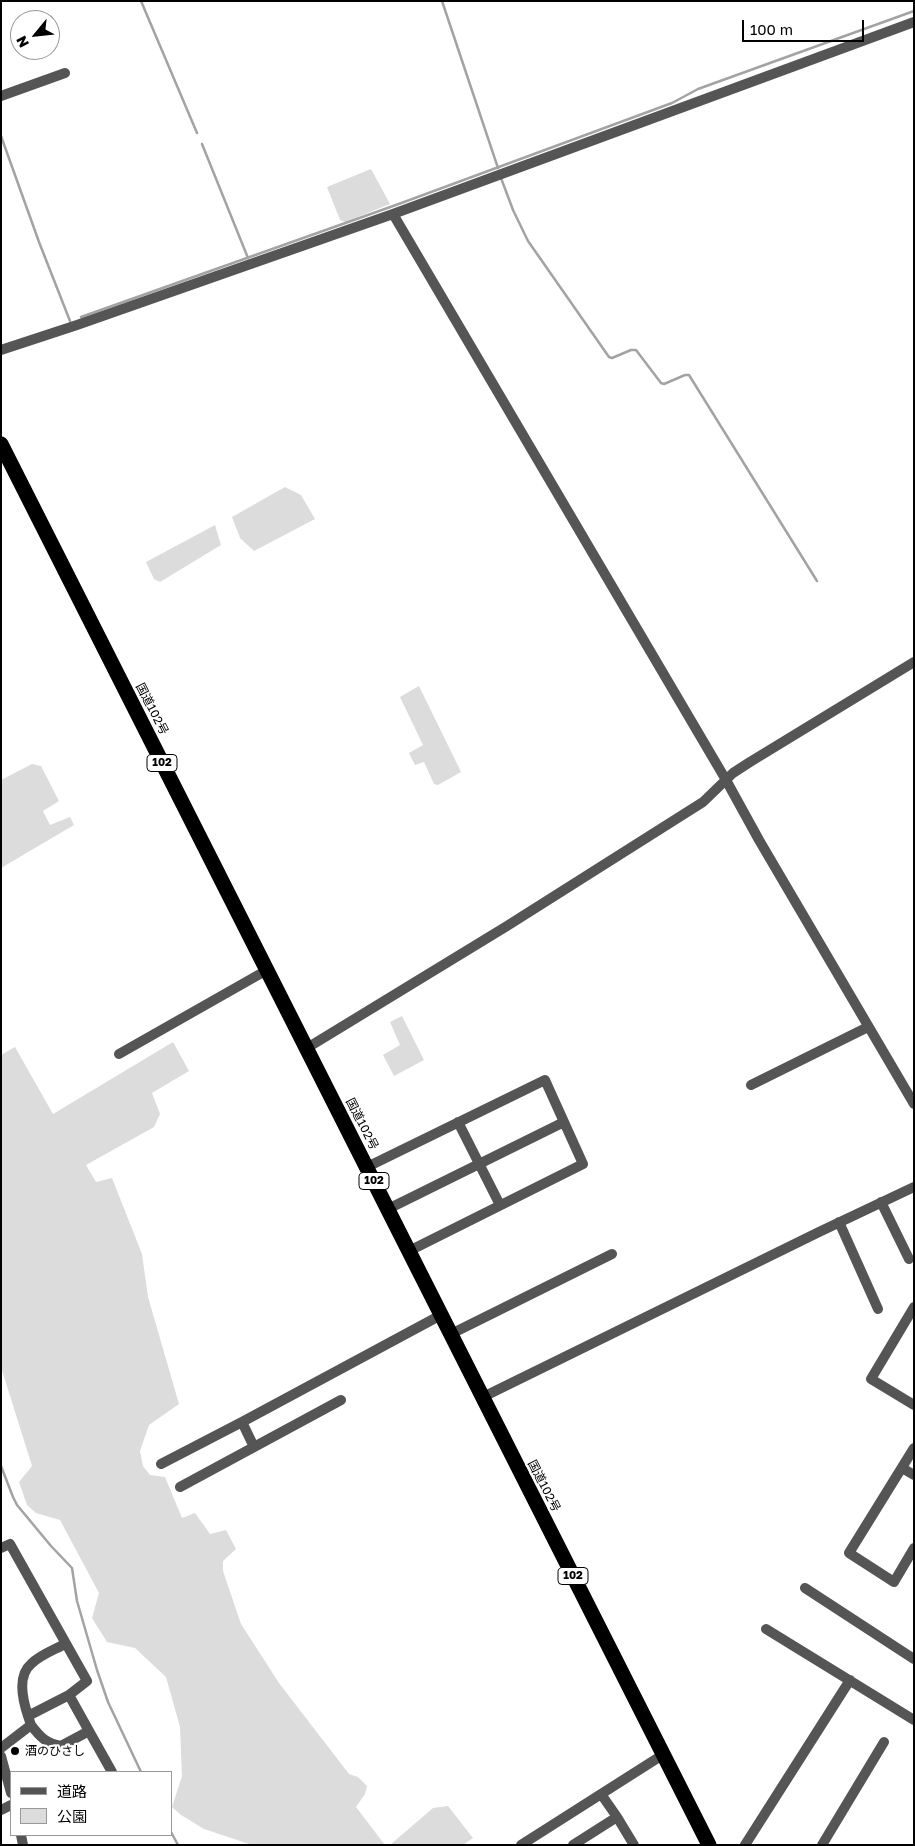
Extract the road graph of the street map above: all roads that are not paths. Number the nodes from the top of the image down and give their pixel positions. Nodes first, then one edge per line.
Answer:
1 (914, 22) edge
2 (65, 73) dead end
3 (1, 96) edge
4 (393, 214) junction
5 (1, 350) edge
6 (1, 444) edge
7 (914, 662) edge
8 (726, 780) junction
9 (267, 970) junction
10 (868, 1027) junction
11 (307, 1048) junction
12 (119, 1054) dead end
13 (751, 1085) dead end
14 (914, 1104) edge
15 (458, 1122) junction
16 (564, 1122) junction
17 (479, 1164) junction
18 (367, 1168) junction
19 (914, 1187) edge
20 (881, 1202) junction
21 (500, 1205) junction
22 (388, 1209) junction
23 (839, 1222) junction
24 (409, 1251) junction
25 (612, 1254) dead end
26 (909, 1260) dead end
27 (914, 1307) edge
28 (878, 1309) dead end
29 (441, 1315) junction
30 (451, 1334) junction
31 (483, 1397) junction
32 (341, 1400) dead end
33 (914, 1405) edge
34 (242, 1422) junction
35 (254, 1447) junction
36 (914, 1448) edge
37 (160, 1464) dead end
38 (902, 1468) junction
39 (914, 1475) edge
40 (180, 1487) dead end
41 (1, 1548) edge
42 (914, 1548) edge
43 (804, 1588) dead end
44 (766, 1629) dead end
45 (65, 1644) junction
46 (914, 1659) edge
47 (850, 1680) junction
48 (69, 1694) junction
49 (29, 1720) junction
50 (914, 1720) edge
51 (89, 1731) junction
52 (884, 1742) dead end
53 (1, 1748) edge
54 (664, 1754) junction
55 (1, 1756) edge
56 (111, 1771) edge
57 (10, 1789) edge
58 (601, 1794) junction
59 (616, 1817) junction
60 (525, 1843) edge
61 (573, 1845) edge
62 (634, 1845) edge
63 (709, 1845) edge
64 (745, 1845) edge
65 (822, 1845) edge

1 - 4 street
2 - 3 street
4 - 5 street
4 - 8 street
6 - 9 highway, 国道102号 / 102
7 - 8 street
8 - 10 street
8 - 11 street
9 - 11 highway, 国道102号 / 102
9 - 12 street
10 - 13 street
10 - 14 street
11 - 18 highway, 国道102号 / 102
15 - 16 street
15 - 17 street
15 - 18 street
16 - 17 street
16 - 21 street
17 - 21 street
17 - 22 street
18 - 22 highway, 国道102号 / 102
19 - 20 street
20 - 23 street
20 - 26 street
21 - 24 street
22 - 24 highway, 国道102号 / 102
23 - 28 street
23 - 31 street
24 - 29 highway, 国道102号 / 102
25 - 30 street
27 - 33 street
29 - 30 highway, 国道102号 / 102
29 - 34 street
30 - 31 highway, 国道102号 / 102
31 - 54 highway, 国道102号 / 102
32 - 35 street
34 - 35 street
34 - 37 street
35 - 40 street
36 - 38 street
38 - 39 street
38 - 42 street
41 - 45 street
43 - 46 street
44 - 47 street
45 - 48 street
45 - 49 street
47 - 50 street
47 - 64 street
48 - 49 street
48 - 51 street
49 - 51 street
49 - 53 street
51 - 56 street
52 - 65 street
54 - 58 street
54 - 63 highway, 国道102号 / 102
55 - 57 street
58 - 59 street
58 - 60 street
59 - 61 street
59 - 62 street

